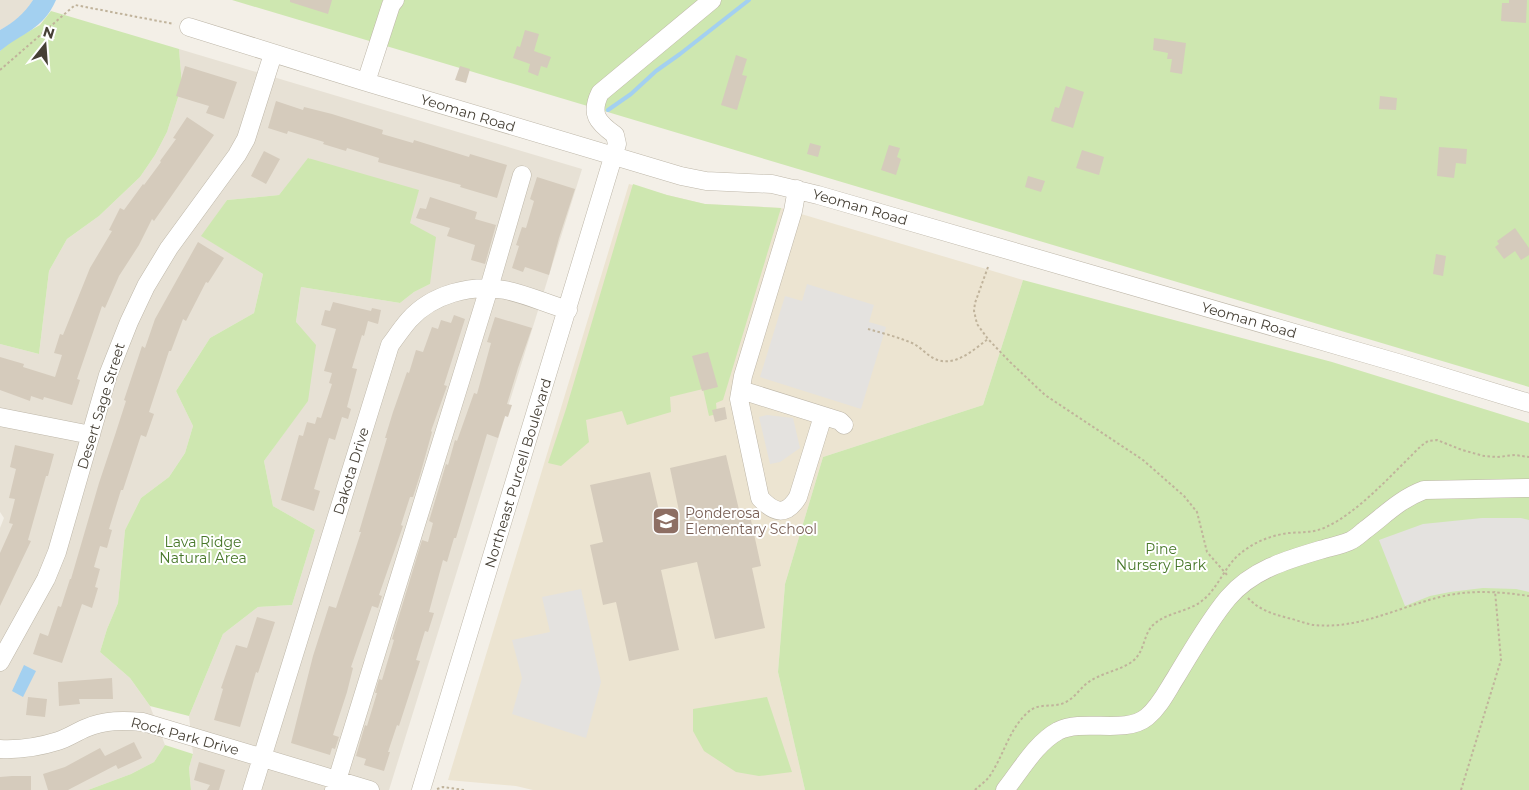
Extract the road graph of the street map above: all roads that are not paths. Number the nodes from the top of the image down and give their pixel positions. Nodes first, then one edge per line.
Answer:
1 (395, 0) edge
2 (712, 0) edge
3 (189, 27) road end
4 (273, 54) junction
5 (366, 82) junction
6 (614, 156) junction
7 (522, 175) dead end
8 (797, 189) junction
9 (489, 288) junction
10 (568, 310) junction
11 (741, 390) junction
12 (1529, 403) edge
13 (823, 416) junction
14 (0, 417) edge
15 (844, 425) dead end
16 (91, 435) junction
17 (1529, 488) edge
18 (0, 662) edge
19 (0, 749) edge
20 (263, 757) junction
21 (335, 785) edge
22 (252, 790) edge
23 (370, 790) edge
24 (422, 790) edge
25 (1005, 790) edge

1 - 5 street
2 - 6 street, Northeast Purcell Boulevard
3 - 4 street, Yeoman Road
4 - 5 street, Yeoman Road
4 - 16 street, Desert Sage Street
5 - 6 street, Yeoman Road
6 - 8 street, Yeoman Road
6 - 10 street, Northeast Purcell Boulevard
7 - 9 street
8 - 11 street
8 - 12 street, Yeoman Road
9 - 10 street, Dakota Drive
9 - 20 street, Dakota Drive
9 - 21 street
10 - 24 street, Northeast Purcell Boulevard
11 - 13 street
11 - 13 street
13 - 15 street
14 - 16 street
16 - 18 street, Desert Sage Street
17 - 25 street
19 - 20 street, Rock Park Drive
20 - 21 street, Rock Park Drive
20 - 22 street, Dakota Drive
21 - 23 street, Rock Park Drive

